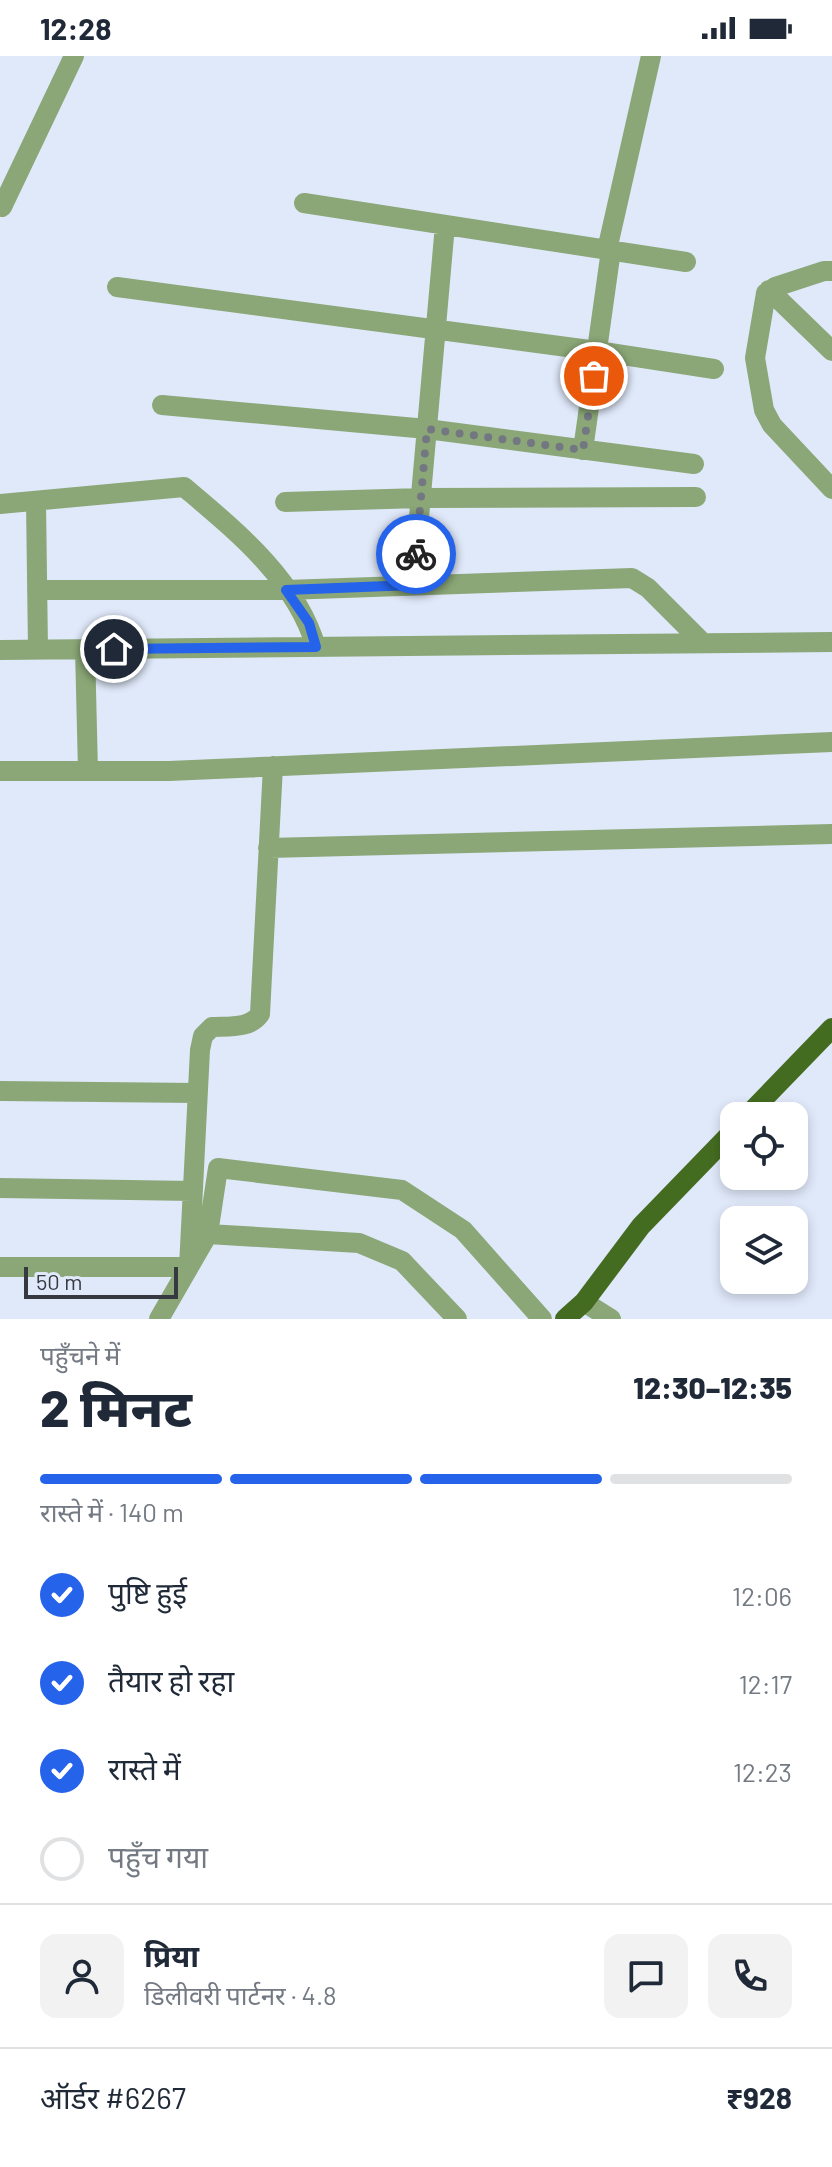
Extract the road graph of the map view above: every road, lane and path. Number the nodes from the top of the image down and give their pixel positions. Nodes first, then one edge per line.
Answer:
1 (74, 56) edge
2 (651, 56) edge
3 (304, 203) dead end
4 (2, 207) dead end
5 (445, 225) junction
6 (609, 250) junction
7 (686, 262) dead end
8 (832, 271) edge
9 (117, 287) dead end
10 (769, 290) junction
11 (436, 329) junction
12 (597, 351) junction
13 (832, 351) edge
14 (714, 369) dead end
15 (162, 405) dead end
16 (427, 429) junction
17 (583, 450) junction
18 (694, 464) dead end
19 (832, 489) edge
20 (696, 497) dead end
21 (421, 498) junction
22 (36, 502) junction
23 (285, 502) dead end
24 (0, 504) edge
25 (413, 585) junction
26 (37, 590) junction
27 (286, 590) junction
28 (832, 642) edge
29 (703, 643) junction
30 (316, 647) junction
31 (38, 649) junction
32 (85, 649) junction
33 (0, 650) edge
34 (832, 742) edge
35 (273, 766) junction
36 (0, 771) edge
37 (88, 771) junction
38 (832, 834) edge
39 (268, 848) junction
40 (832, 1028) edge
41 (0, 1091) edge
42 (197, 1093) junction
43 (761, 1102) edge
44 (720, 1144) edge
45 (0, 1188) edge
46 (193, 1191) junction
47 (208, 1234) junction
48 (0, 1267) edge
49 (189, 1267) junction
50 (584, 1302) junction
51 (159, 1319) edge
52 (457, 1319) edge
53 (542, 1319) edge
54 (565, 1319) edge
55 (611, 1319) edge

1 - 4 street
2 - 6 street
3 - 5 street
5 - 6 street
5 - 11 street
6 - 7 street
6 - 12 street
8 - 10 street
9 - 11 street
10 - 13 street
10 - 19 street
11 - 12 street
11 - 16 street
12 - 14 street
12 - 17 street
15 - 16 street
16 - 17 street
16 - 21 street
17 - 18 street
20 - 21 street
21 - 23 street
21 - 25 street
22 - 24 street
22 - 26 street
22 - 27 street
25 - 27 street
25 - 29 street
26 - 27 street
26 - 31 street
27 - 30 street
28 - 29 street
29 - 30 street
30 - 32 street
31 - 32 street
31 - 33 street
32 - 37 street
34 - 35 street
35 - 37 street
35 - 39 street
36 - 37 street
38 - 39 street
39 - 42 street
40 - 43 main road
41 - 42 street
42 - 46 street
44 - 50 main road
45 - 46 street
46 - 49 street
47 - 49 street
47 - 52 street
47 - 53 street
48 - 49 street
49 - 51 street
50 - 54 main road
50 - 55 street

